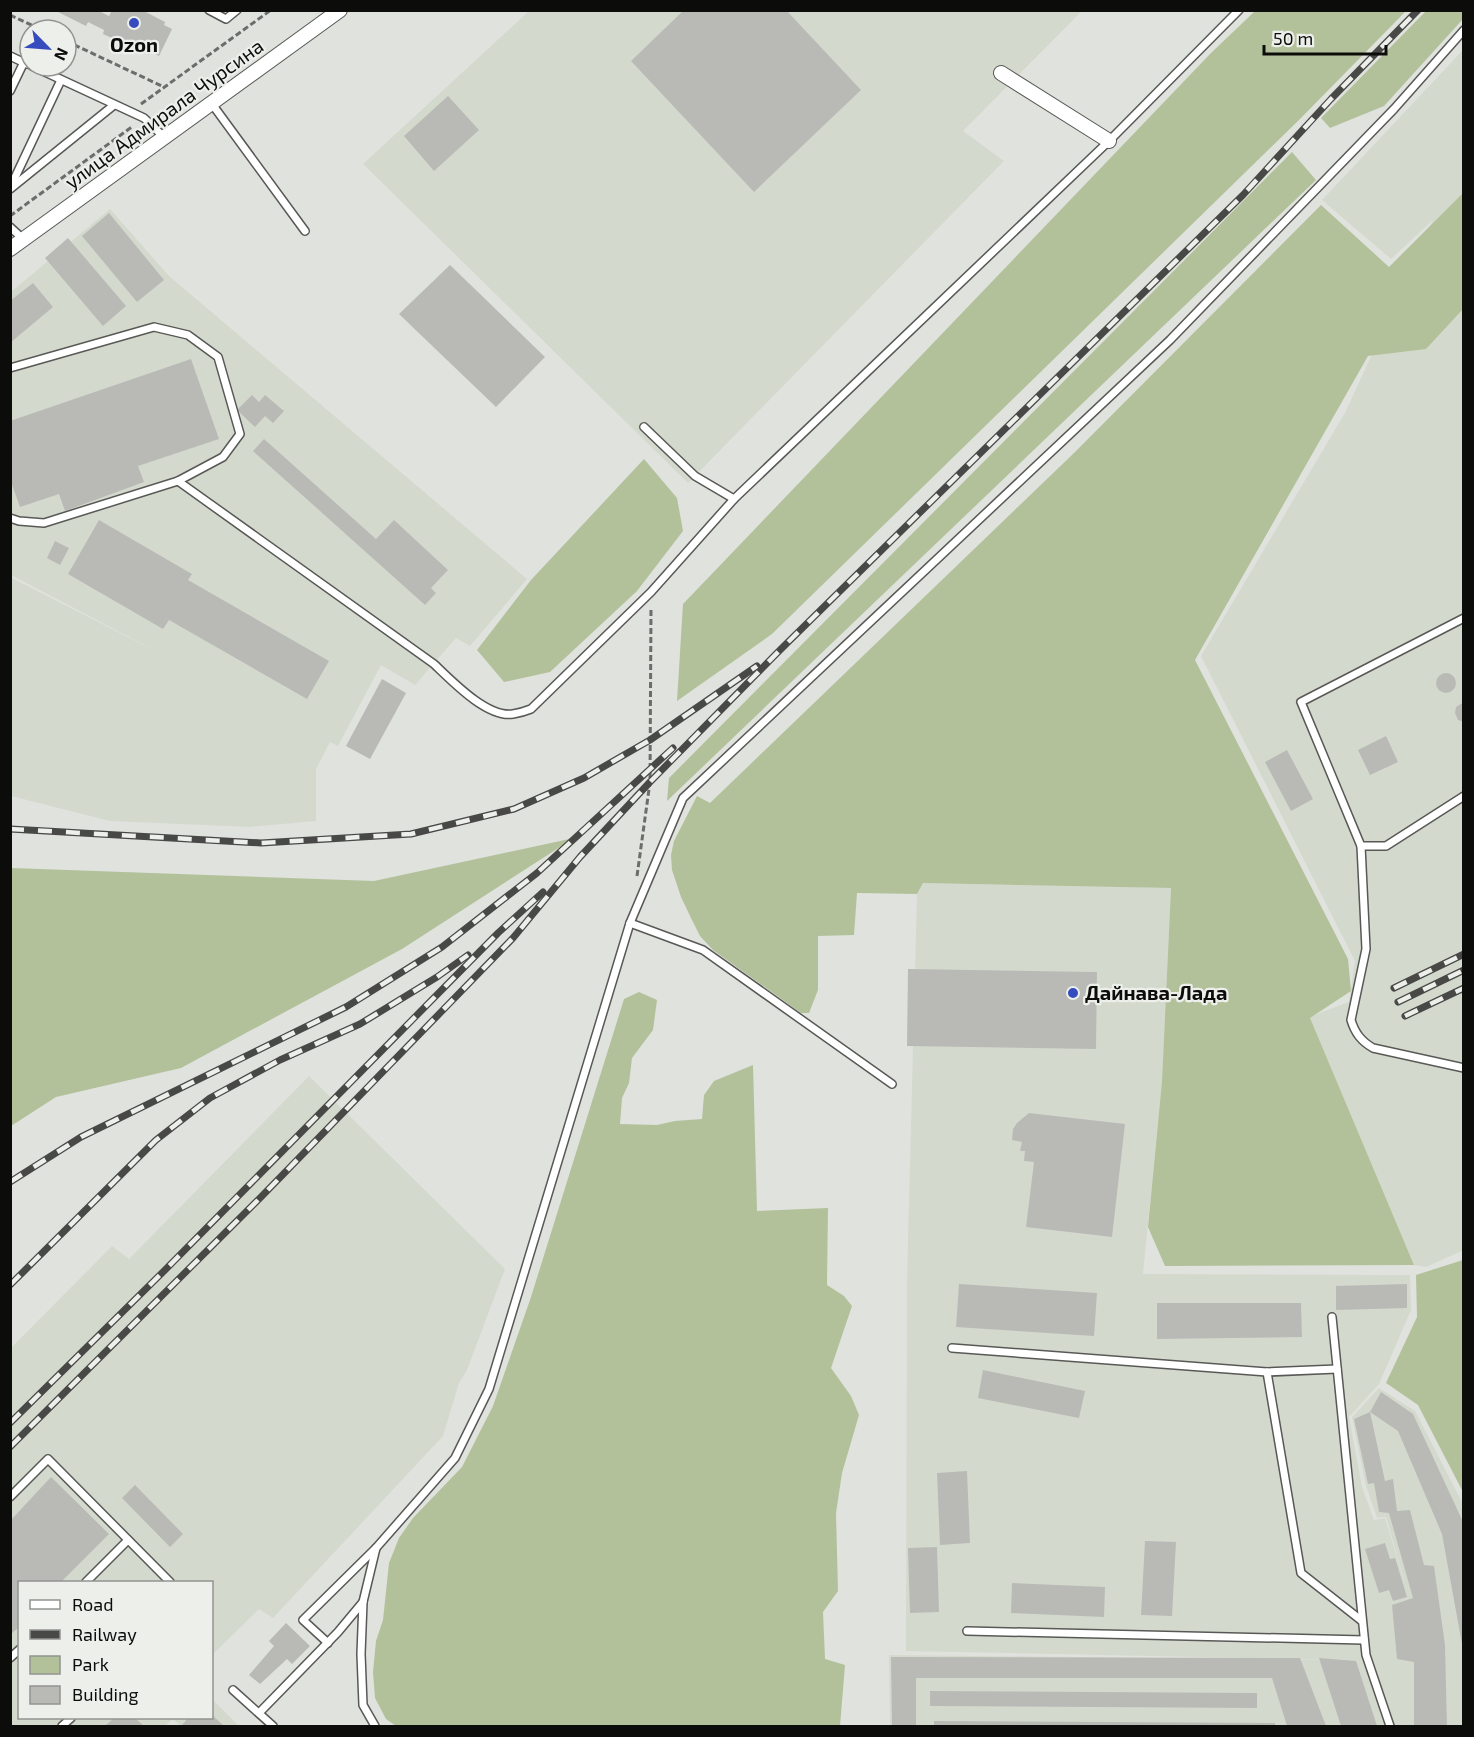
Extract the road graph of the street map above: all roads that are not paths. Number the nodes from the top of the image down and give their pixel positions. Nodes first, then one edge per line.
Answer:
1 (209, 10) edge
2 (237, 10) edge
3 (1239, 10) edge
4 (330, 13) edge
5 (1464, 30) edge
6 (1001, 73) dead end
7 (19, 78) edge
8 (57, 78) edge
9 (61, 80) junction
10 (10, 91) edge
11 (212, 104) junction
12 (114, 105) junction
13 (165, 138) junction
14 (1109, 141) junction
15 (10, 188) edge
16 (10, 227) edge
17 (305, 231) dead end
18 (23, 239) junction
19 (10, 249) edge
20 (10, 368) edge
21 (644, 427) dead end
22 (178, 481) junction
23 (734, 499) junction
24 (10, 518) edge
25 (1464, 618) edge
26 (1464, 796) edge
27 (1361, 846) junction
28 (630, 923) junction
29 (1464, 1068) edge
30 (892, 1084) dead end
31 (1332, 1317) dead end
32 (952, 1348) dead end
33 (1337, 1369) junction
34 (1267, 1372) junction
35 (10, 1497) edge
36 (128, 1540) junction
37 (376, 1548) junction
38 (87, 1581) edge
39 (169, 1581) edge
40 (363, 1602) junction
41 (1362, 1622) junction
42 (967, 1631) dead end
43 (1364, 1640) junction
44 (328, 1642) junction
45 (233, 1690) dead end
46 (259, 1713) junction
47 (273, 1726) edge
48 (375, 1726) edge
49 (1390, 1726) edge

1 - 2 lane
3 - 14 lane
4 - 11 street, улица Адмирала Чурсина
5 - 28 lane
6 - 14 street
7 - 10 lane
8 - 9 lane
9 - 12 lane
9 - 15 lane
11 - 13 street, улица Адмирала Чурсина
11 - 17 lane
12 - 13 lane
12 - 15 lane
13 - 18 street, улица Адмирала Чурсина
14 - 23 lane
16 - 18 lane
18 - 19 street, улица Адмирала Чурсина
20 - 22 lane
21 - 23 lane
22 - 23 lane
22 - 24 lane
25 - 27 lane
26 - 27 lane
27 - 29 lane
28 - 30 lane
28 - 37 lane
31 - 33 lane
32 - 34 lane
33 - 34 lane
33 - 41 lane
34 - 41 lane
35 - 36 lane
36 - 38 lane
36 - 39 lane
37 - 40 lane
37 - 44 lane
40 - 44 lane
40 - 48 lane
41 - 43 lane
42 - 43 lane
43 - 49 lane
44 - 46 lane
45 - 46 lane
46 - 47 lane

